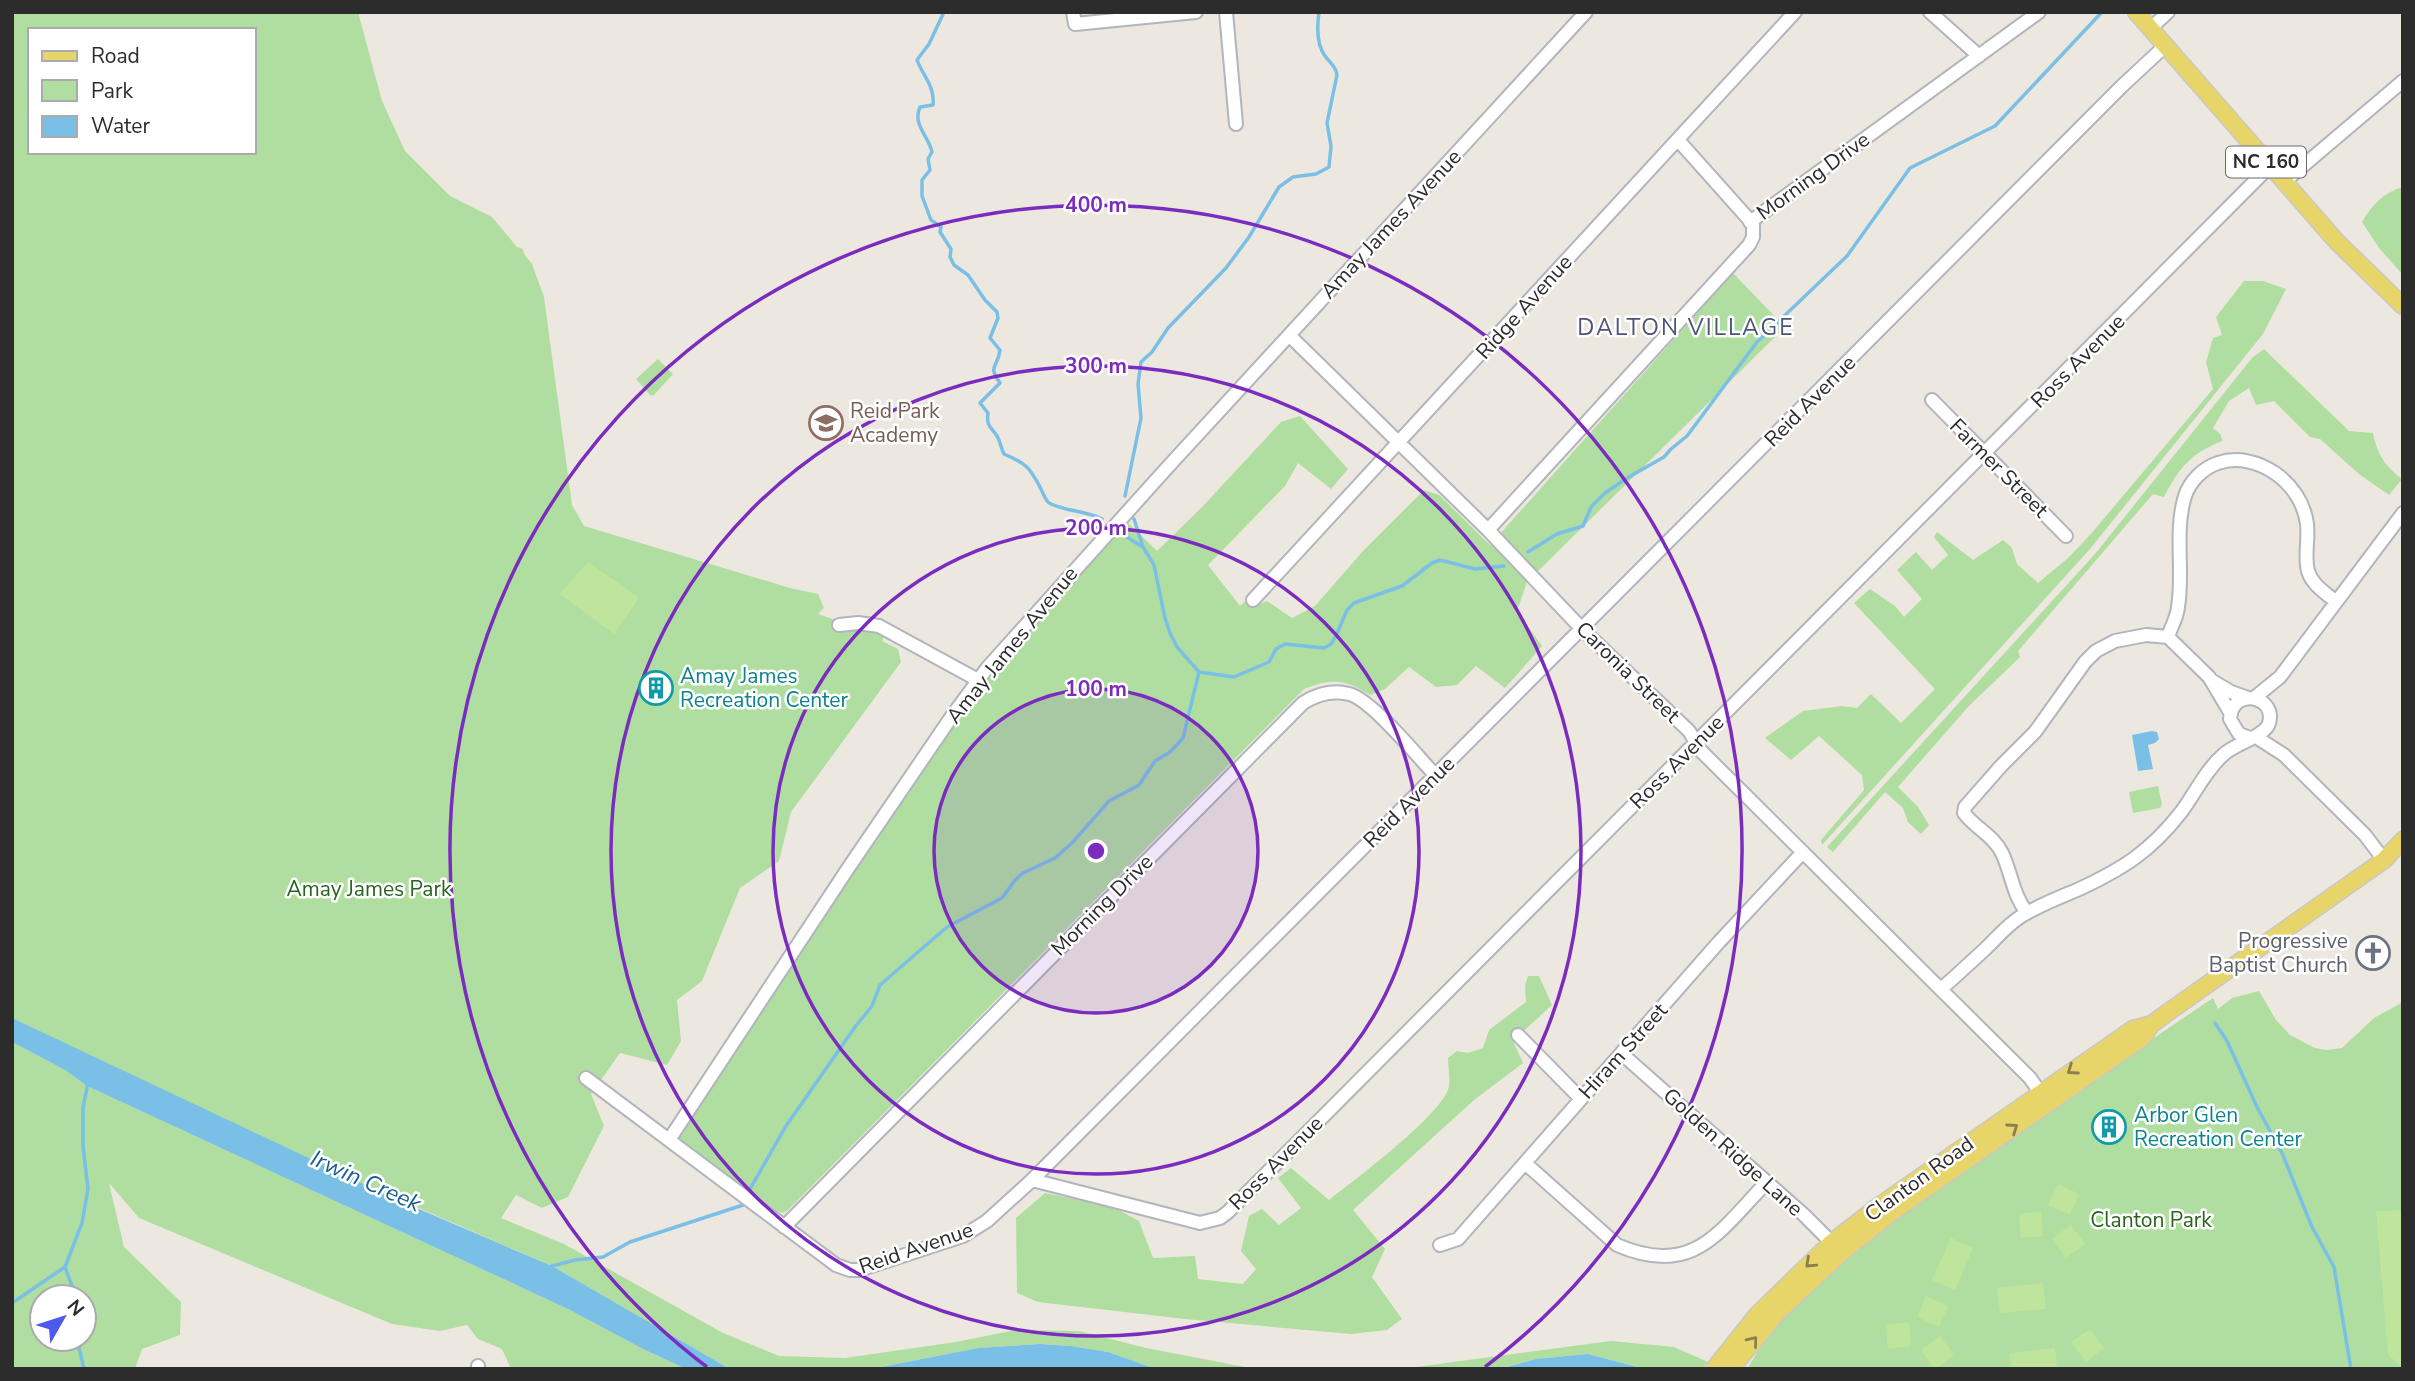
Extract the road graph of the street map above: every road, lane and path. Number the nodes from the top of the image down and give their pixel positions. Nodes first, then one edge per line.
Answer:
1 (1196, 12) edge
2 (1226, 12) edge
3 (1586, 12) edge
4 (1795, 12) edge
5 (1930, 12) edge
6 (2039, 12) edge
7 (2136, 12) edge
8 (2168, 12) edge
9 (1074, 18) edge
10 (2150, 29) junction
11 (2165, 46) junction
12 (1979, 56) junction
13 (2403, 81) edge
14 (1236, 124) dead end
15 (1678, 140) junction
16 (2270, 166) junction
17 (2284, 182) junction
18 (1751, 222) junction
19 (2403, 306) edge
20 (1289, 335) junction
21 (1931, 400) dead end
22 (1399, 443) junction
23 (1984, 454) junction
24 (2403, 513) edge
25 (1488, 530) junction
26 (2066, 536) dead end
27 (1253, 600) dead end
28 (2336, 602) junction
29 (839, 625) dead end
30 (1582, 629) junction
31 (2168, 637) junction
32 (2280, 677) junction
33 (978, 680) junction
34 (2211, 680) junction
35 (2251, 698) junction
36 (2268, 710) junction
37 (2231, 719) junction
38 (2269, 723) junction
39 (2253, 737) junction
40 (1696, 743) junction
41 (2222, 755) junction
42 (2284, 755) junction
43 (1436, 776) junction
44 (2403, 840) edge
45 (1803, 852) junction
46 (2403, 855) edge
47 (2384, 860) junction
48 (2027, 913) junction
49 (1941, 989) junction
50 (1518, 1035) dead end
51 (1622, 1054) junction
52 (586, 1078) dead end
53 (1580, 1098) junction
54 (2044, 1098) junction
55 (669, 1140) junction
56 (1525, 1163) junction
57 (1031, 1180) junction
58 (1766, 1183) junction
59 (784, 1227) junction
60 (1440, 1245) dead end
61 (1836, 1248) junction
62 (1714, 1369) edge
63 (1731, 1369) edge

1 - 9 street
2 - 14 street
3 - 20 street, Amay James Avenue
4 - 15 street, Ridge Avenue
5 - 12 street
6 - 12 street, Morning Drive
7 - 10 main road, NC 160
8 - 10 street
10 - 11 main road, NC 160
11 - 16 main road, NC 160
11 - 30 street, Reid Avenue
12 - 18 street, Morning Drive
13 - 17 street
15 - 18 street
15 - 22 street, Ridge Avenue
16 - 17 main road, NC 160
16 - 23 street, Ross Avenue
17 - 19 main road, NC 160
18 - 25 street, Morning Drive
20 - 22 street, Caronia Street
20 - 33 street, Amay James Avenue
21 - 23 street, Farmer Street
22 - 25 street, Caronia Street
22 - 27 street, Ridge Avenue
23 - 26 street, Farmer Street
23 - 40 street, Ross Avenue
24 - 28 street
25 - 30 street, Caronia Street
28 - 31 street
28 - 32 street
29 - 33 street
30 - 40 street, Caronia Street
30 - 43 street, Reid Avenue
31 - 34 street
31 - 48 street
32 - 35 street
32 - 36 street
33 - 55 street, Amay James Avenue
34 - 35 street
34 - 37 street
35 - 36 street
35 - 37 street
36 - 38 street
37 - 39 street
37 - 41 street
38 - 39 street
38 - 42 street
39 - 41 street
39 - 42 street
40 - 45 street, Caronia Street
40 - 57 street, Ross Avenue
41 - 48 street
42 - 47 street
43 - 57 street, Reid Avenue
43 - 59 street, Morning Drive
44 - 47 main road, Clanton Road
45 - 49 street, Caronia Street
45 - 51 street, Hiram Street
46 - 47 main road, Clanton Road
47 - 54 main road, Clanton Road
48 - 49 street
49 - 54 street, Caronia Street
50 - 53 street
51 - 53 street, Hiram Street
51 - 58 street, Golden Ridge Lane
52 - 55 street, Reid Avenue
53 - 56 street, Hiram Street
54 - 61 main road, Clanton Road
55 - 59 street, Reid Avenue
56 - 58 street
56 - 60 street, Hiram Street
57 - 59 street, Reid Avenue
58 - 61 street, Golden Ridge Lane
61 -> 62 main road, Clanton Road
63 -> 61 main road, Clanton Road

